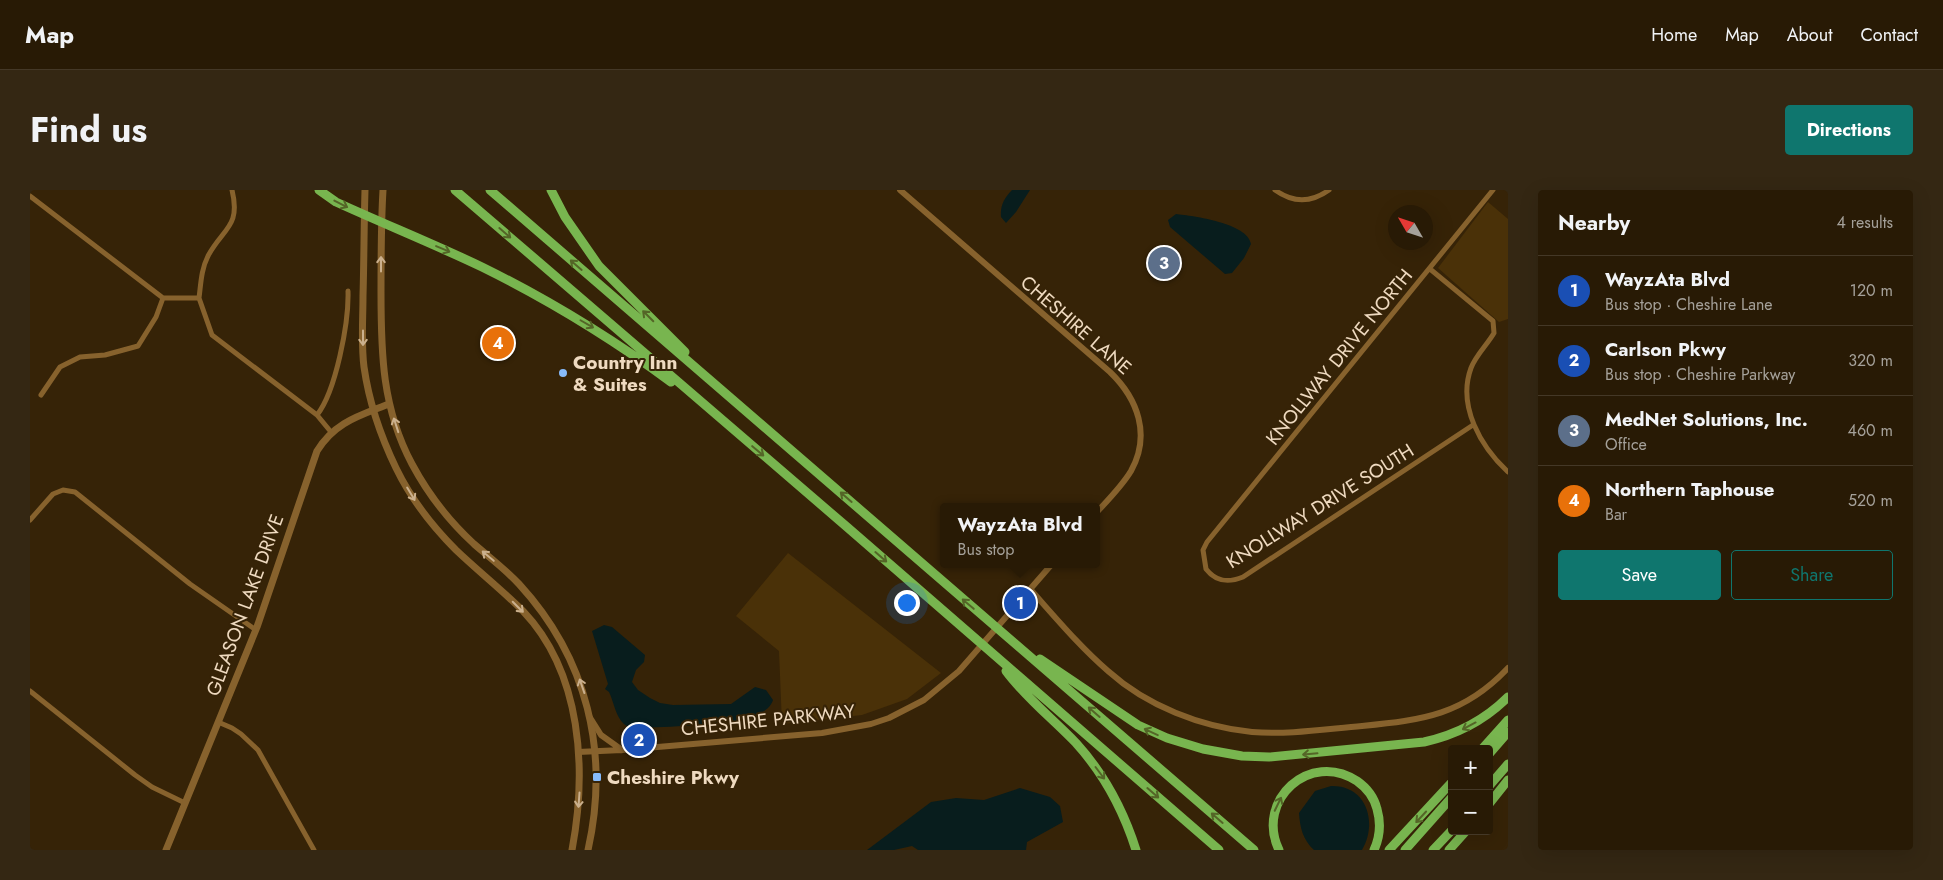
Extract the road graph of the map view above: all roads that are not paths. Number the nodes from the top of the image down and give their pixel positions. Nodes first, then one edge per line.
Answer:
1 (232, 190) edge
2 (319, 190) edge
3 (365, 190) edge
4 (383, 190) edge
5 (455, 190) edge
6 (490, 190) edge
7 (551, 190) edge
8 (900, 190) edge
9 (1274, 190) edge
10 (1328, 190) edge
11 (1493, 190) edge
12 (30, 196) edge
13 (235, 211) junction
14 (242, 211) dead end
15 (364, 216) junction
16 (382, 224) junction
17 (1430, 269) junction
18 (348, 291) dead end
19 (163, 298) junction
20 (198, 298) junction
21 (41, 395) dead end
22 (733, 399) junction
23 (389, 404) junction
24 (374, 410) junction
25 (316, 415) junction
26 (720, 420) junction
27 (1473, 425) junction
28 (331, 432) junction
29 (1508, 472) edge
30 (1100, 508) edge
31 (30, 520) edge
32 (1207, 542) joint
33 (1048, 568) edge
34 (1030, 589) junction
35 (256, 630) junction
36 (1006, 635) junction
37 (997, 658) junction
38 (1508, 668) edge
39 (30, 691) edge
40 (1508, 698) edge
41 (589, 716) junction
42 (1508, 720) edge
43 (218, 722) junction
44 (1508, 732) edge
45 (1486, 745) edge
46 (1493, 749) edge
47 (622, 750) junction
48 (595, 751) junction
49 (578, 752) junction
50 (1508, 764) edge
51 (1508, 780) edge
52 (1493, 781) edge
53 (1448, 786) edge
54 (1493, 799) edge
55 (1448, 802) edge
56 (185, 803) junction
57 (1448, 834) edge
58 (1462, 835) edge
59 (166, 850) edge
60 (314, 850) edge
61 (572, 850) edge
62 (588, 850) edge
63 (1136, 850) edge
64 (1219, 850) edge
65 (1254, 850) edge
66 (1279, 850) edge
67 (1374, 850) edge
68 (1389, 850) edge
69 (1405, 850) edge
70 (1433, 850) edge
71 (1449, 850) edge

1 - 13 street
2 -> 15 highway
3 - 15 main road
4 - 16 main road
5 -> 26 highway
22 -> 6 highway
22 -> 7 highway
8 - 30 street, CHESHIRE LANE
9 - 10 street
11 - 17 street, KNOLLWAY DRIVE NORTH
12 - 19 street
13 - 14 street
13 - 20 street
15 - 16 highway
15 -> 24 main road
23 -> 16 main road
16 -> 26 highway
17 - 27 street
17 - 32 street, KNOLLWAY DRIVE NORTH
18 - 25 street
19 - 20 street
19 - 21 street
20 - 25 street
36 -> 22 highway
23 - 24 main road, GLEASON LAKE DRIVE
41 -> 23 main road
24 - 28 main road, GLEASON LAKE DRIVE
24 -> 49 main road
25 - 28 street
26 -> 37 highway
27 - 29 street
27 - 32 street, KNOLLWAY DRIVE SOUTH
28 - 35 main road, GLEASON LAKE DRIVE
31 - 35 street
33 - 34 street
34 - 38 street
34 - 47 street, CHESHIRE PARKWAY
35 - 43 main road, GLEASON LAKE DRIVE
40 -> 36 highway
65 -> 36 highway
37 -> 63 highway
37 -> 64 highway
39 - 56 street
41 - 47 street
41 - 48 main road
42 - 45 highway
43 - 56 main road, GLEASON LAKE DRIVE
43 - 60 street
44 - 46 highway
47 - 48 street, CHESHIRE PARKWAY
48 - 49 street, CHESHIRE PARKWAY
48 - 62 main road
49 -> 61 main road
50 - 52 highway
51 - 54 highway
53 -> 68 highway
55 - 69 highway
56 - 59 main road, GLEASON LAKE DRIVE
57 - 70 highway
58 - 71 highway
66 -> 67 highway

